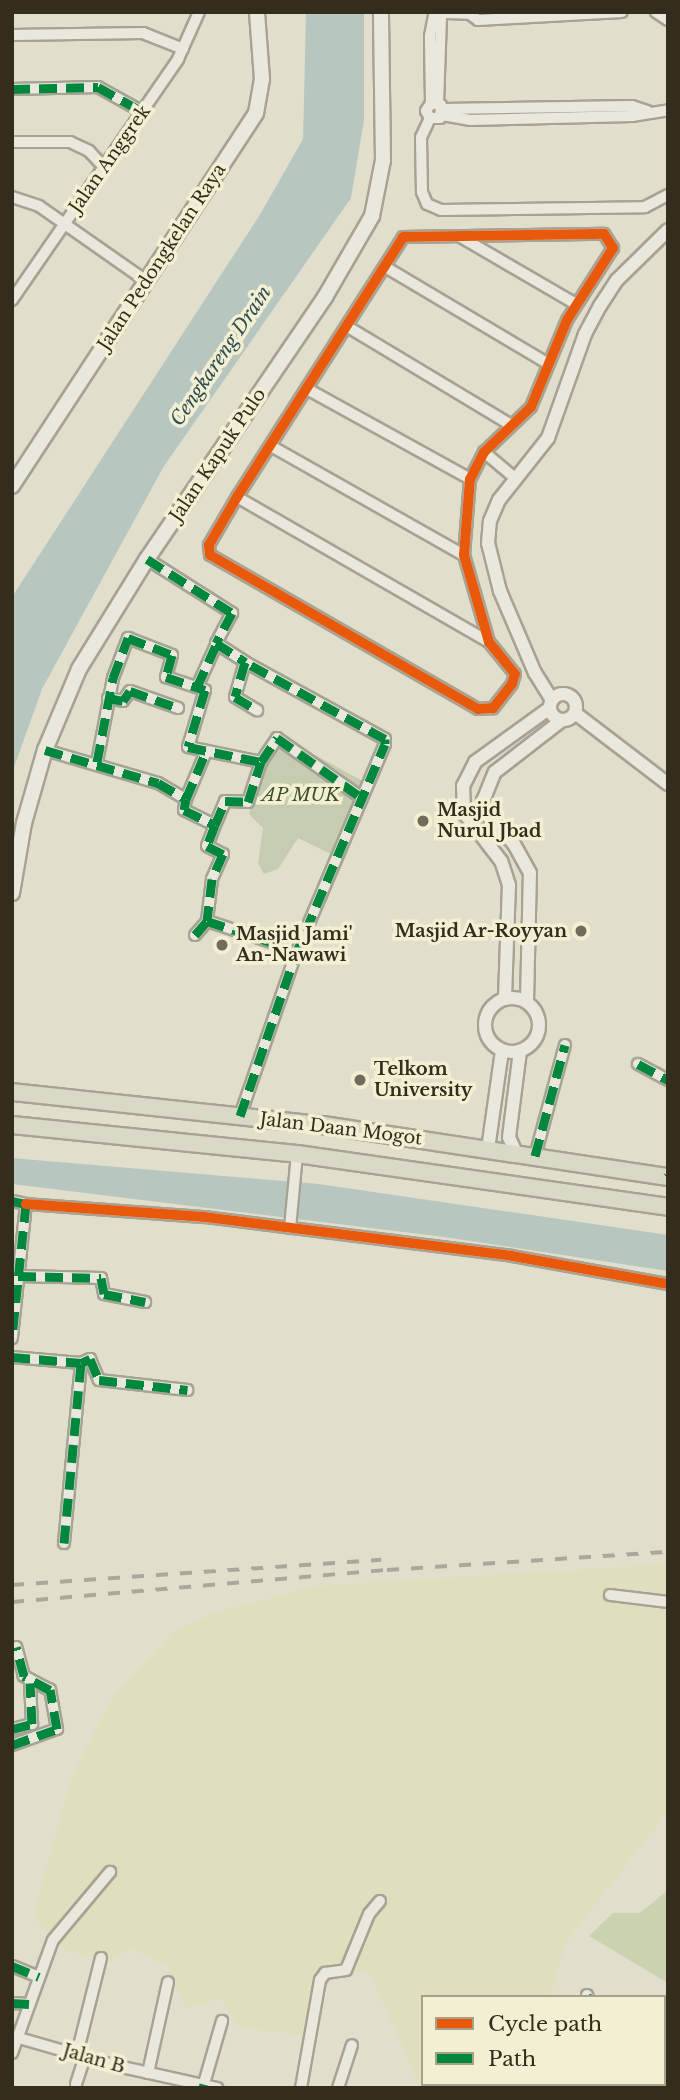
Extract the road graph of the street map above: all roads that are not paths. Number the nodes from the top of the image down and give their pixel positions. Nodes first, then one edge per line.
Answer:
1 (199, 12) edge
2 (257, 12) edge
3 (381, 12) edge
4 (622, 12) edge
5 (656, 12) edge
6 (472, 13) edge
7 (440, 14) edge
8 (668, 20) edge
9 (12, 35) edge
10 (183, 49) junction
11 (12, 89) edge
12 (438, 107) junction
13 (668, 110) edge
14 (142, 112) junction
15 (430, 118) junction
16 (12, 142) edge
17 (105, 168) junction
18 (668, 195) edge
19 (12, 197) edge
20 (64, 225) junction
21 (668, 229) edge
22 (457, 235) junction
23 (387, 268) junction
24 (146, 281) junction
25 (12, 300) edge
26 (576, 304) junction
27 (348, 327) junction
28 (549, 364) junction
29 (309, 390) junction
30 (511, 425) junction
31 (271, 446) junction
32 (484, 452) junction
33 (515, 478) junction
34 (470, 479) junction
35 (12, 486) edge
36 (237, 497) junction
37 (464, 555) junction
38 (147, 559) junction
39 (489, 642) junction
40 (217, 643) junction
41 (245, 662) junction
42 (197, 687) junction
43 (108, 698) junction
44 (554, 700) junction
45 (178, 708) dead end
46 (257, 710) dead end
47 (575, 713) junction
48 (562, 720) junction
49 (45, 750) junction
50 (205, 754) junction
51 (97, 762) junction
52 (261, 762) junction
53 (668, 784) edge
54 (362, 798) junction
55 (186, 799) junction
56 (215, 825) junction
57 (12, 893) edge
58 (207, 921) junction
59 (195, 935) dead end
60 (295, 956) junction
61 (505, 998) junction
62 (527, 1002) junction
63 (565, 1045) dead end
64 (502, 1051) junction
65 (520, 1051) junction
66 (638, 1064) dead end
67 (668, 1080) edge
68 (12, 1092) edge
69 (240, 1116) junction
70 (15, 1129) edge
71 (488, 1149) junction
72 (516, 1153) junction
73 (297, 1154) junction
74 (535, 1156) junction
75 (665, 1177) edge
76 (484, 1179) junction
77 (12, 1201) edge
78 (26, 1205) junction
79 (660, 1206) edge
80 (290, 1225) junction
81 (18, 1276) junction
82 (668, 1284) edge
83 (145, 1301) dead end
84 (12, 1338) edge
85 (12, 1357) edge
86 (81, 1363) junction
87 (187, 1390) dead end
88 (64, 1543) dead end
89 (610, 1595) dead end
90 (668, 1602) edge
91 (16, 1647) dead end
92 (30, 1683) dead end
93 (12, 1729) edge
94 (12, 1745) edge
95 (110, 1872) dead end
96 (380, 1901) dead end
97 (101, 1958) dead end
98 (12, 1966) edge
99 (39, 1977) junction
100 (168, 1982) dead end
101 (12, 2003) edge
102 (29, 2004) junction
103 (222, 2021) dead end
104 (15, 2036) edge
105 (352, 2045) dead end
106 (12, 2053) edge
107 (81, 2055) junction
108 (148, 2073) junction
109 (76, 2084) dead end
110 (203, 2086) edge
111 (217, 2088) edge
112 (301, 2088) edge
113 (338, 2088) edge

1 - 10 street, Jalan Anggrek
2 - 24 main road, Jalan Pedongkelan Raya
3 - 38 main road, Jalan Kapuk Pulo
4 - 6 street
5 - 8 street
6 - 7 street
7 - 12 street
9 - 10 street
10 - 14 street, Jalan Anggrek
11 - 14 street
12 - 13 street
12 - 15 street
12 - 15 street
14 - 17 street, Jalan Anggrek
15 - 18 street
16 - 17 street
17 - 20 street, Jalan Anggrek
19 - 20 street
20 - 24 street
20 - 25 street, Jalan Anggrek
21 - 33 street
22 - 23 street
22 - 26 street
22 - 26 street
23 - 27 street
23 - 28 street
24 - 35 main road, Jalan Pedongkelan Raya
26 - 28 street
27 - 29 street
27 - 30 street
28 - 30 street
29 - 31 street
29 - 34 street
30 - 32 street
31 - 36 street
31 - 37 street
32 - 33 street
32 - 34 street
33 - 44 street
34 - 37 street
36 - 39 street
36 - 39 street
37 - 39 street
38 - 40 street
38 - 49 main road, Jalan Kapuk Pulo
40 - 41 street
40 - 42 street
41 - 46 street
41 - 54 street
42 - 43 street
42 - 50 street
43 - 45 street
43 - 51 street
44 - 47 street
44 - 48 street
44 - 61 street
47 - 48 street
47 - 53 street
48 - 62 street
49 - 51 street
49 - 57 main road, Jalan Kapuk Pulo
50 - 52 street
50 - 55 street
51 - 55 street
52 - 54 street
52 - 56 street
54 - 60 street
55 - 56 street
56 - 58 street
58 - 59 street
58 - 60 street
60 - 69 street
61 - 62 street
61 - 64 street
62 - 65 street
63 - 74 street
64 - 65 street
64 - 71 street
65 - 72 street
66 - 67 street
68 - 69 highway, Jalan Daan Mogot
69 - 71 highway, Jalan Daan Mogot
70 - 73 highway, Jalan Daan Mogot
71 - 72 highway, Jalan Daan Mogot
71 - 76 highway
72 - 74 highway, Jalan Daan Mogot
73 - 76 highway, Jalan Daan Mogot
73 - 80 street
74 - 75 highway, Jalan Daan Mogot
75 - 79 highway
76 - 79 highway, Jalan Daan Mogot
77 - 78 street
78 - 80 street
78 - 81 street
80 - 82 street
81 - 83 street
81 - 84 street
85 - 86 street
86 - 87 street
86 - 88 street
89 - 90 street
91 - 94 street
92 - 93 street
95 - 99 street
96 - 112 street
97 - 107 street
98 - 99 street
99 - 102 street
100 - 108 street
101 - 102 street
102 - 104 street
103 - 110 street
104 - 106 street
104 - 107 street, Jalan B
105 - 113 street
107 - 108 street, Jalan B
107 - 109 street
108 - 110 street, Jalan B
110 - 111 street, Jalan B

